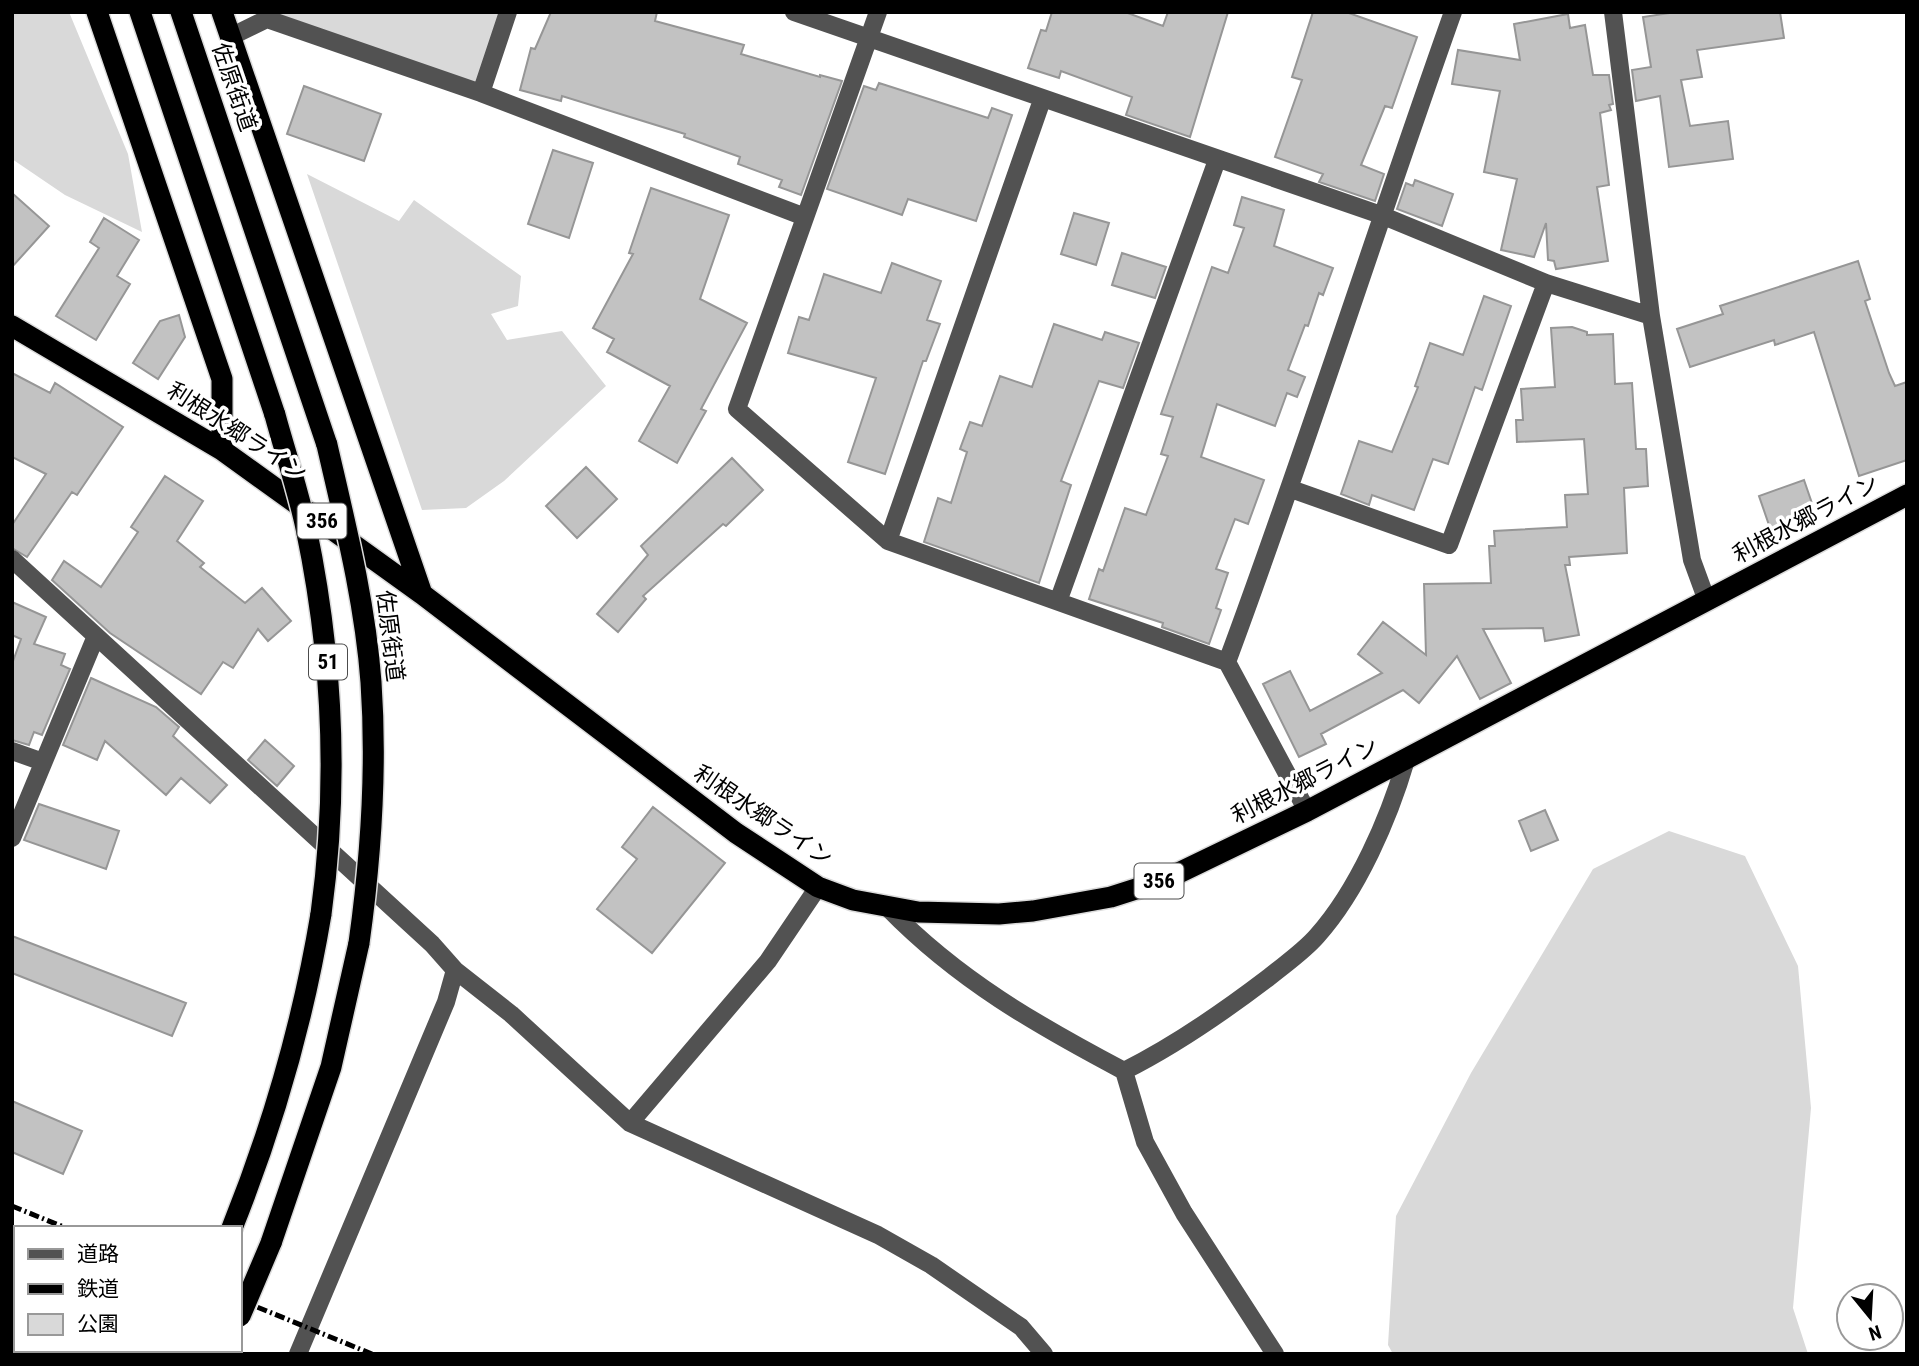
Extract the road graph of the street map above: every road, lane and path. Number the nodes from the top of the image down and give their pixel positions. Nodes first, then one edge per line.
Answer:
1 (97, 12) edge
2 (140, 12) edge
3 (181, 12) edge
4 (222, 12) edge
5 (508, 12) edge
6 (794, 12) edge
7 (878, 12) edge
8 (1453, 12) edge
9 (1613, 12) edge
10 (266, 15) edge
11 (869, 36) junction
12 (230, 37) junction
13 (481, 93) junction
14 (1042, 100) junction
15 (1217, 160) junction
16 (1381, 215) junction
17 (805, 217) junction
18 (1546, 284) junction
19 (1651, 316) junction
20 (12, 326) edge
21 (222, 450) junction
22 (1291, 489) junction
23 (1907, 495) edge
24 (888, 541) junction
25 (12, 559) edge
26 (422, 594) junction
27 (1059, 599) junction
28 (1707, 601) junction
29 (96, 636) junction
30 (1227, 662) junction
31 (12, 751) edge
32 (1406, 760) junction
33 (43, 762) junction
34 (1307, 811) junction
35 (14, 827) edge
36 (818, 887) junction
37 (888, 908) junction
38 (455, 970) junction
39 (1124, 1071) junction
40 (630, 1123) junction
41 (233, 1225) edge
42 (242, 1311) edge
43 (298, 1354) edge
44 (1044, 1354) edge
45 (1275, 1354) edge

1 - 21 highway
2 - 41 highway, 51, bridge
3 - 42 highway, 佐原街道 / 51, bridge
4 - 12 highway
5 - 13 street
6 - 11 street
7 - 11 street
8 - 16 street
9 - 19 street
10 - 12 street
10 - 13 street
11 - 14 street
11 - 17 street
12 - 26 highway
13 - 17 street
14 - 15 street
14 - 24 street
15 - 16 street
15 - 27 street
16 - 18 street
16 - 22 street
17 - 24 street
18 - 19 street
18 - 22 street
19 - 28 street
20 - 21 highway, 利根水郷ライン / 356
21 - 26 highway, 利根水郷ライン / 356
22 - 30 street
23 - 28 highway, 利根水郷ライン / 356
24 - 27 street
25 - 29 street
26 - 36 highway, 利根水郷ライン / 356
27 - 30 street
28 - 32 highway, 利根水郷ライン / 356
29 - 33 street
29 - 38 street
30 - 34 street
31 - 33 street
32 - 34 highway, 利根水郷ライン / 356
32 - 39 street
33 - 35 street
34 - 37 highway, 利根水郷ライン / 356
36 - 37 highway, 利根水郷ライン / 356
36 - 40 street
37 - 39 street
38 - 40 street
38 - 43 street
39 - 45 street
40 - 44 street

